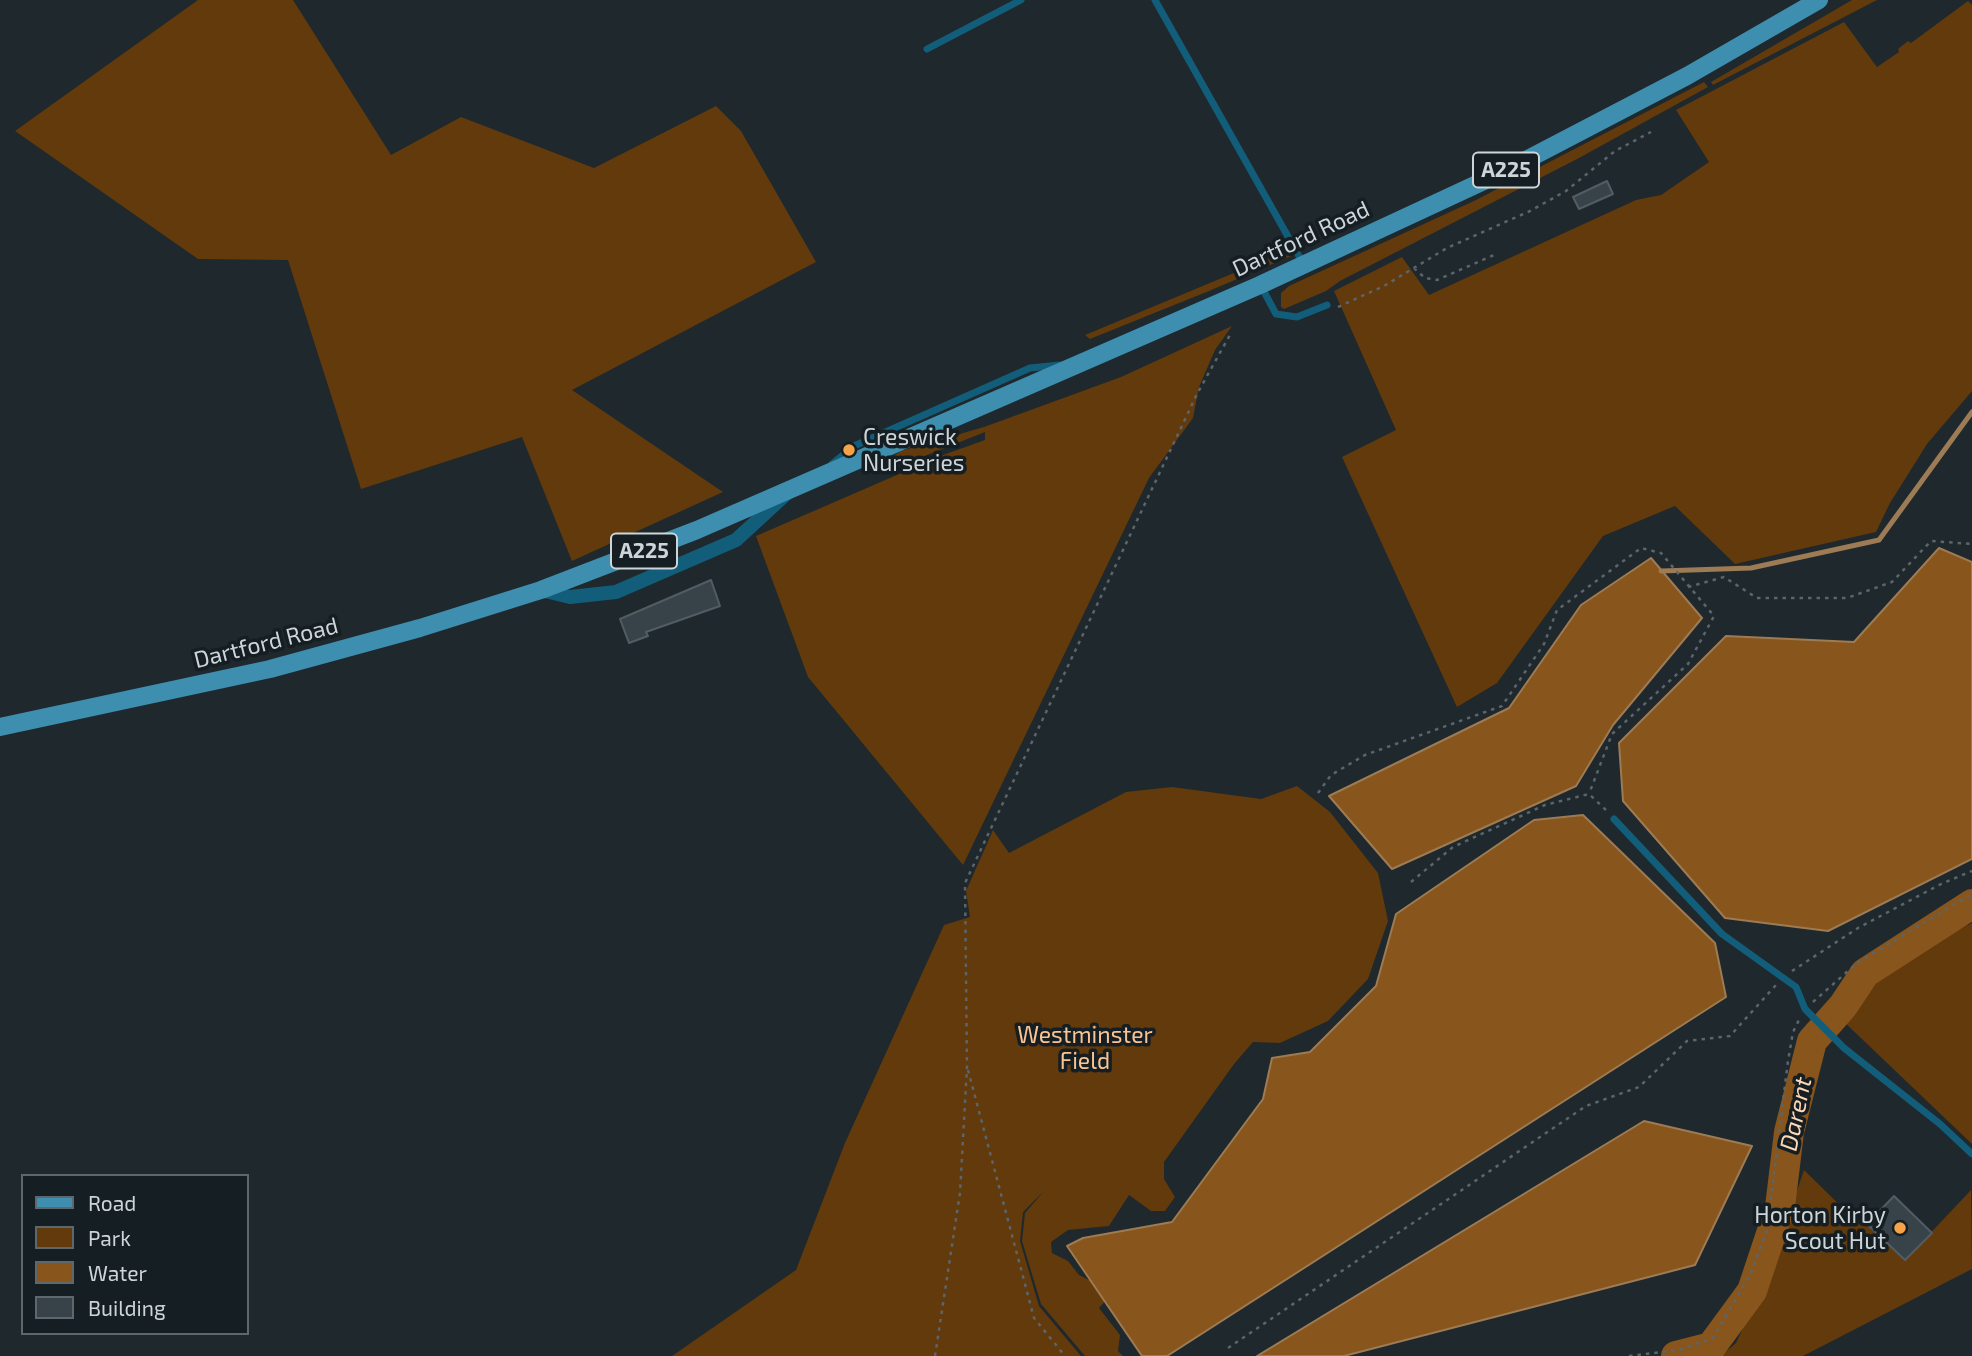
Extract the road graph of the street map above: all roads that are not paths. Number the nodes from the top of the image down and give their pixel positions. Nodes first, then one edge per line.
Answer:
1 (1021, 0) edge
2 (1155, 0) edge
3 (1819, 0) edge
4 (927, 49) dead end
5 (1304, 265) junction
6 (1261, 285) junction
7 (1327, 305) road end
8 (788, 492) junction
9 (541, 590) junction
10 (0, 727) edge
11 (1614, 819) road end
12 (1972, 1154) edge

1 - 4 lane
2 - 5 lane
3 - 5 main road, Dartford Road / A225
5 - 6 main road, Dartford Road / A225
6 - 7 lane
6 - 8 main road, Dartford Road / A225
8 - 9 main road, Dartford Road / A225
8 - 9 street, Dartford Road
9 - 10 main road, Dartford Road / A225
11 - 12 lane

